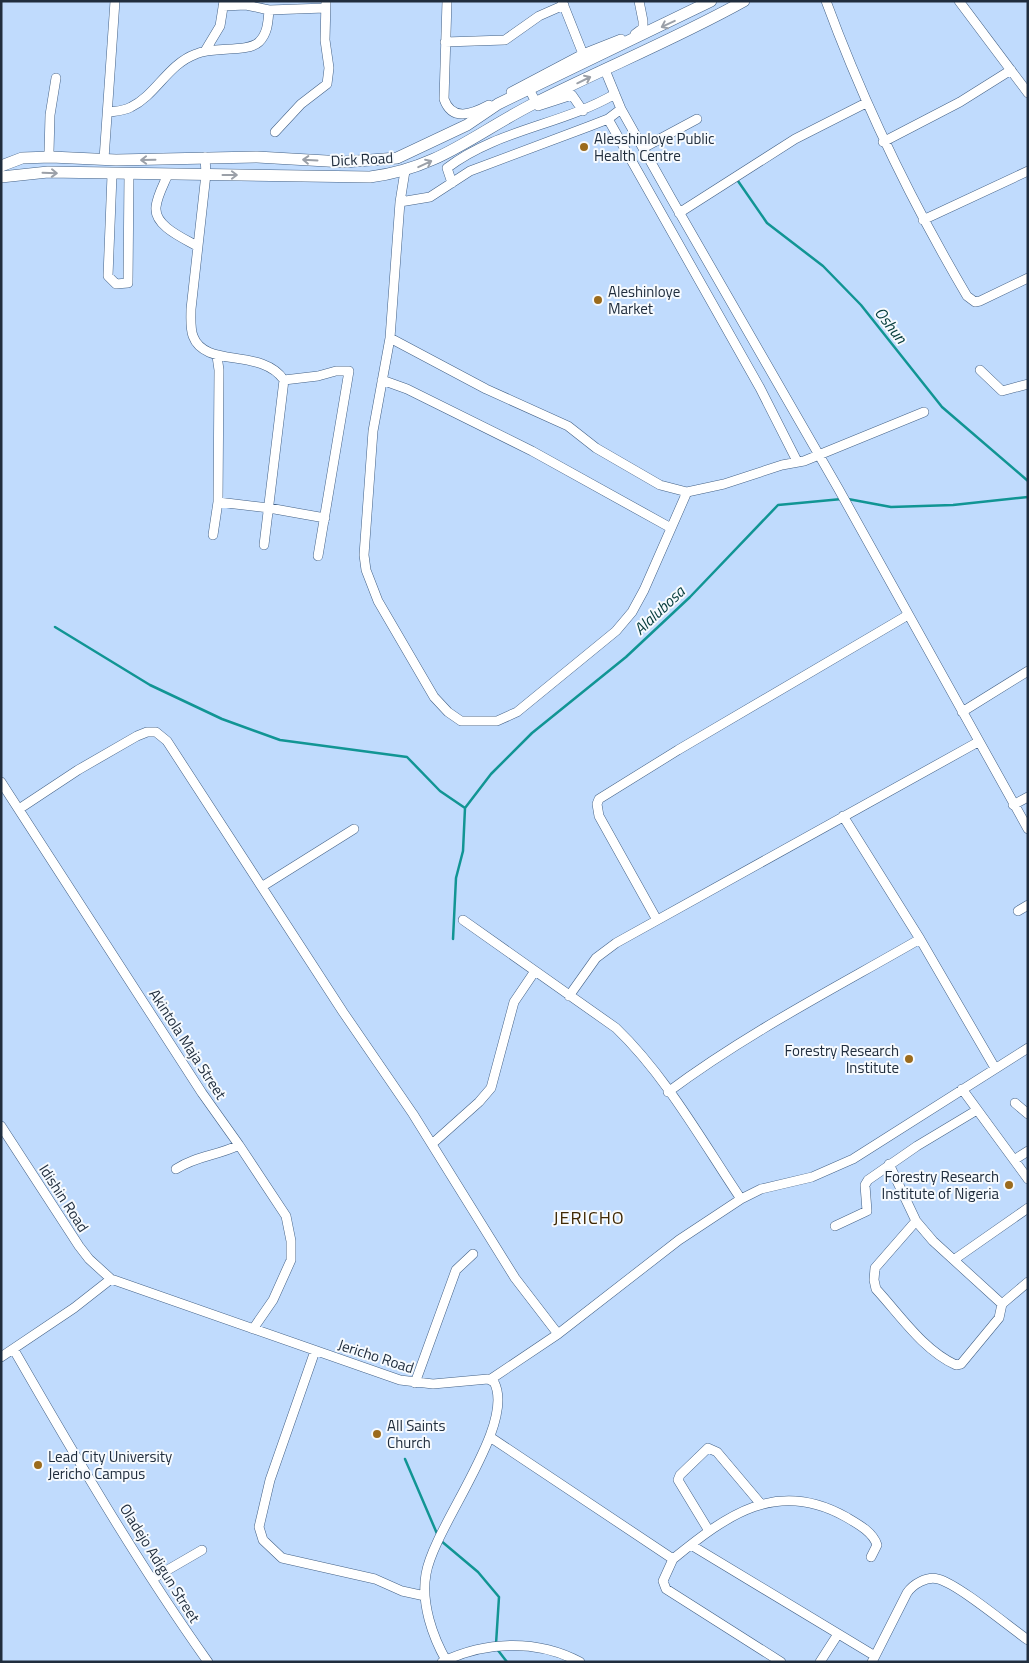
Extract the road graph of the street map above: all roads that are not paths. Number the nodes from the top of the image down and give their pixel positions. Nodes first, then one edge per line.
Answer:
1 (115, 1) edge
2 (447, 1) edge
3 (638, 1) edge
4 (711, 1) edge
5 (744, 1) edge
6 (826, 1) edge
7 (959, 1) edge
8 (563, 3) edge
9 (224, 4) edge
10 (325, 5) edge
11 (269, 10) junction
12 (446, 42) junction
13 (205, 51) junction
14 (583, 54) junction
15 (605, 70) junction
16 (1011, 70) junction
17 (56, 78) dead end
18 (529, 89) junction
19 (1028, 93) edge
20 (615, 94) junction
21 (535, 102) junction
22 (866, 103) junction
23 (622, 109) junction
24 (583, 111) junction
25 (109, 112) junction
26 (608, 119) junction
27 (697, 119) dead end
28 (275, 132) dead end
29 (883, 142) junction
30 (643, 148) junction
31 (51, 157) junction
32 (205, 157) junction
33 (104, 159) junction
34 (1, 166) edge
35 (405, 171) junction
36 (1028, 171) edge
37 (129, 174) junction
38 (168, 174) junction
39 (206, 174) junction
40 (112, 175) junction
41 (1, 177) edge
42 (452, 183) junction
43 (400, 202) junction
44 (680, 213) junction
45 (923, 220) junction
46 (197, 246) junction
47 (1028, 278) edge
48 (390, 338) junction
49 (218, 356) junction
50 (980, 370) dead end
51 (284, 380) junction
52 (382, 380) junction
53 (1028, 384) edge
54 (924, 412) dead end
55 (818, 454) junction
56 (797, 461) junction
57 (687, 492) junction
58 (218, 502) junction
59 (269, 508) junction
60 (325, 518) junction
61 (671, 528) junction
62 (213, 535) dead end
63 (264, 545) dead end
64 (318, 556) dead end
65 (908, 615) junction
66 (1028, 671) edge
67 (962, 712) junction
68 (978, 742) junction
69 (1, 782) edge
70 (1028, 797) edge
71 (1013, 805) junction
72 (19, 810) junction
73 (843, 816) junction
74 (354, 829) dead end
75 (1028, 830) edge
76 (263, 886) junction
77 (1028, 905) edge
78 (1018, 911) dead end
79 (463, 920) dead end
80 (657, 920) junction
81 (920, 939) junction
82 (535, 971) junction
83 (569, 996) junction
84 (1028, 1048) edge
85 (996, 1068) junction
86 (962, 1089) junction
87 (668, 1092) junction
88 (1015, 1103) dead end
89 (977, 1110) junction
90 (1028, 1114) edge
91 (1, 1126) edge
92 (5, 1140) edge
93 (432, 1144) junction
94 (239, 1145) junction
95 (1028, 1151) edge
96 (1014, 1160) junction
97 (889, 1164) junction
98 (176, 1169) dead end
99 (1028, 1179) edge
100 (741, 1199) junction
101 (1028, 1208) edge
102 (916, 1221) junction
103 (835, 1226) dead end
104 (473, 1254) dead end
105 (955, 1259) junction
106 (111, 1279) junction
107 (1028, 1282) edge
108 (1002, 1304) junction
109 (253, 1329) junction
110 (558, 1334) junction
111 (14, 1350) junction
112 (315, 1351) junction
113 (1, 1357) edge
114 (491, 1380) junction
115 (415, 1383) junction
116 (490, 1437) junction
117 (760, 1503) junction
118 (709, 1531) junction
119 (691, 1544) junction
120 (202, 1550) dead end
121 (871, 1557) dead end
122 (673, 1559) junction
123 (152, 1579) junction
124 (425, 1596) junction
125 (838, 1634) junction
126 (1028, 1640) edge
127 (874, 1659) edge
128 (445, 1661) edge
129 (208, 1662) edge
130 (580, 1662) edge
131 (781, 1662) edge
132 (820, 1662) edge

1 - 25 street
2 - 12 street
3 - 14 street
4 -> 18 main road, Dick Road
5 - 15 main road, Dick Road
6 - 22 street
7 - 16 street
8 - 12 street
8 - 14 street
9 - 11 street
9 - 13 street
10 - 11 street
10 - 28 street
11 - 13 street
12 - 14 street
13 - 25 street
15 - 20 street
21 -> 15 main road, Dick Road
16 - 19 street
16 - 29 street
17 - 31 street
18 - 21 street
18 -> 32 main road, Dick Road
20 - 23 street
20 - 24 street
21 - 24 street
35 -> 21 main road, Dick Road
22 - 29 street
22 - 44 street
23 - 26 street
23 - 30 street
24 - 42 street
25 - 33 street
26 - 42 street
26 - 56 street
27 - 30 street
29 - 45 street
30 - 44 street
31 - 33 main road, Dick Road
31 - 34 main road, Dick Road
32 -> 33 main road, Dick Road
32 - 39 street
39 -> 35 main road, Dick Road
35 - 43 street
36 - 45 street
37 - 38 main road, Dick Road
37 - 40 main road, Dick Road
37 - 40 street
38 - 39 main road, Dick Road
38 - 46 street
39 - 46 street
41 -> 40 main road, Dick Road
42 - 43 street
43 - 48 street
44 - 55 street
45 - 47 street
46 - 49 street
48 - 52 street
48 - 57 street
49 - 51 street
49 - 58 street
50 - 53 street
51 - 59 street
51 - 60 street
52 - 61 street
52 - 61 street
54 - 55 street
55 - 56 street
55 - 65 street
56 - 57 street
57 - 61 street
58 - 59 street
58 - 62 street
59 - 60 street
59 - 63 street
60 - 64 street
65 - 67 street
65 - 80 street
66 - 67 street
67 - 68 street
68 - 71 street
68 - 73 street
69 - 72 street, Akintola Maja Street
70 - 71 street
71 - 75 street
72 - 76 street
72 - 94 street, Akintola Maja Street
73 - 80 street
73 - 81 street
74 - 76 street
76 - 93 street
77 - 78 street
79 - 82 street
80 - 83 street
81 - 85 street
81 - 87 street
82 - 83 street
82 - 93 street
83 - 87 street
84 - 85 street
85 - 86 street
86 - 89 street
86 - 100 street
87 - 100 street
88 - 90 street
89 - 96 street
89 - 97 street
91 - 92 street, Idishin Road
92 - 106 street, Idishin Road
93 - 110 street
94 - 98 street
94 - 109 street, Akintola Maja Street
95 - 96 street
96 - 99 street
97 - 102 street
97 - 103 street
100 - 110 street
101 - 105 street
102 - 105 street
102 - 108 street
104 - 115 street
105 - 108 street
106 - 109 street, Jericho Road
106 - 111 street
107 - 108 street
109 - 112 street, Jericho Road
110 - 114 street
111 - 113 street
111 - 123 street, Oladejo Adigun Street
112 - 115 street, Jericho Road
112 - 124 street
114 - 115 street, Jericho Road
114 - 116 street
116 - 122 street
116 - 124 street
117 - 118 street
117 - 118 street
117 - 121 street
118 - 119 street
119 - 122 street
119 - 125 street
120 - 123 street
122 - 131 street
123 - 129 street, Oladejo Adigun Street
124 - 128 street
125 - 127 street
125 - 132 street
126 - 127 street
128 - 130 street

